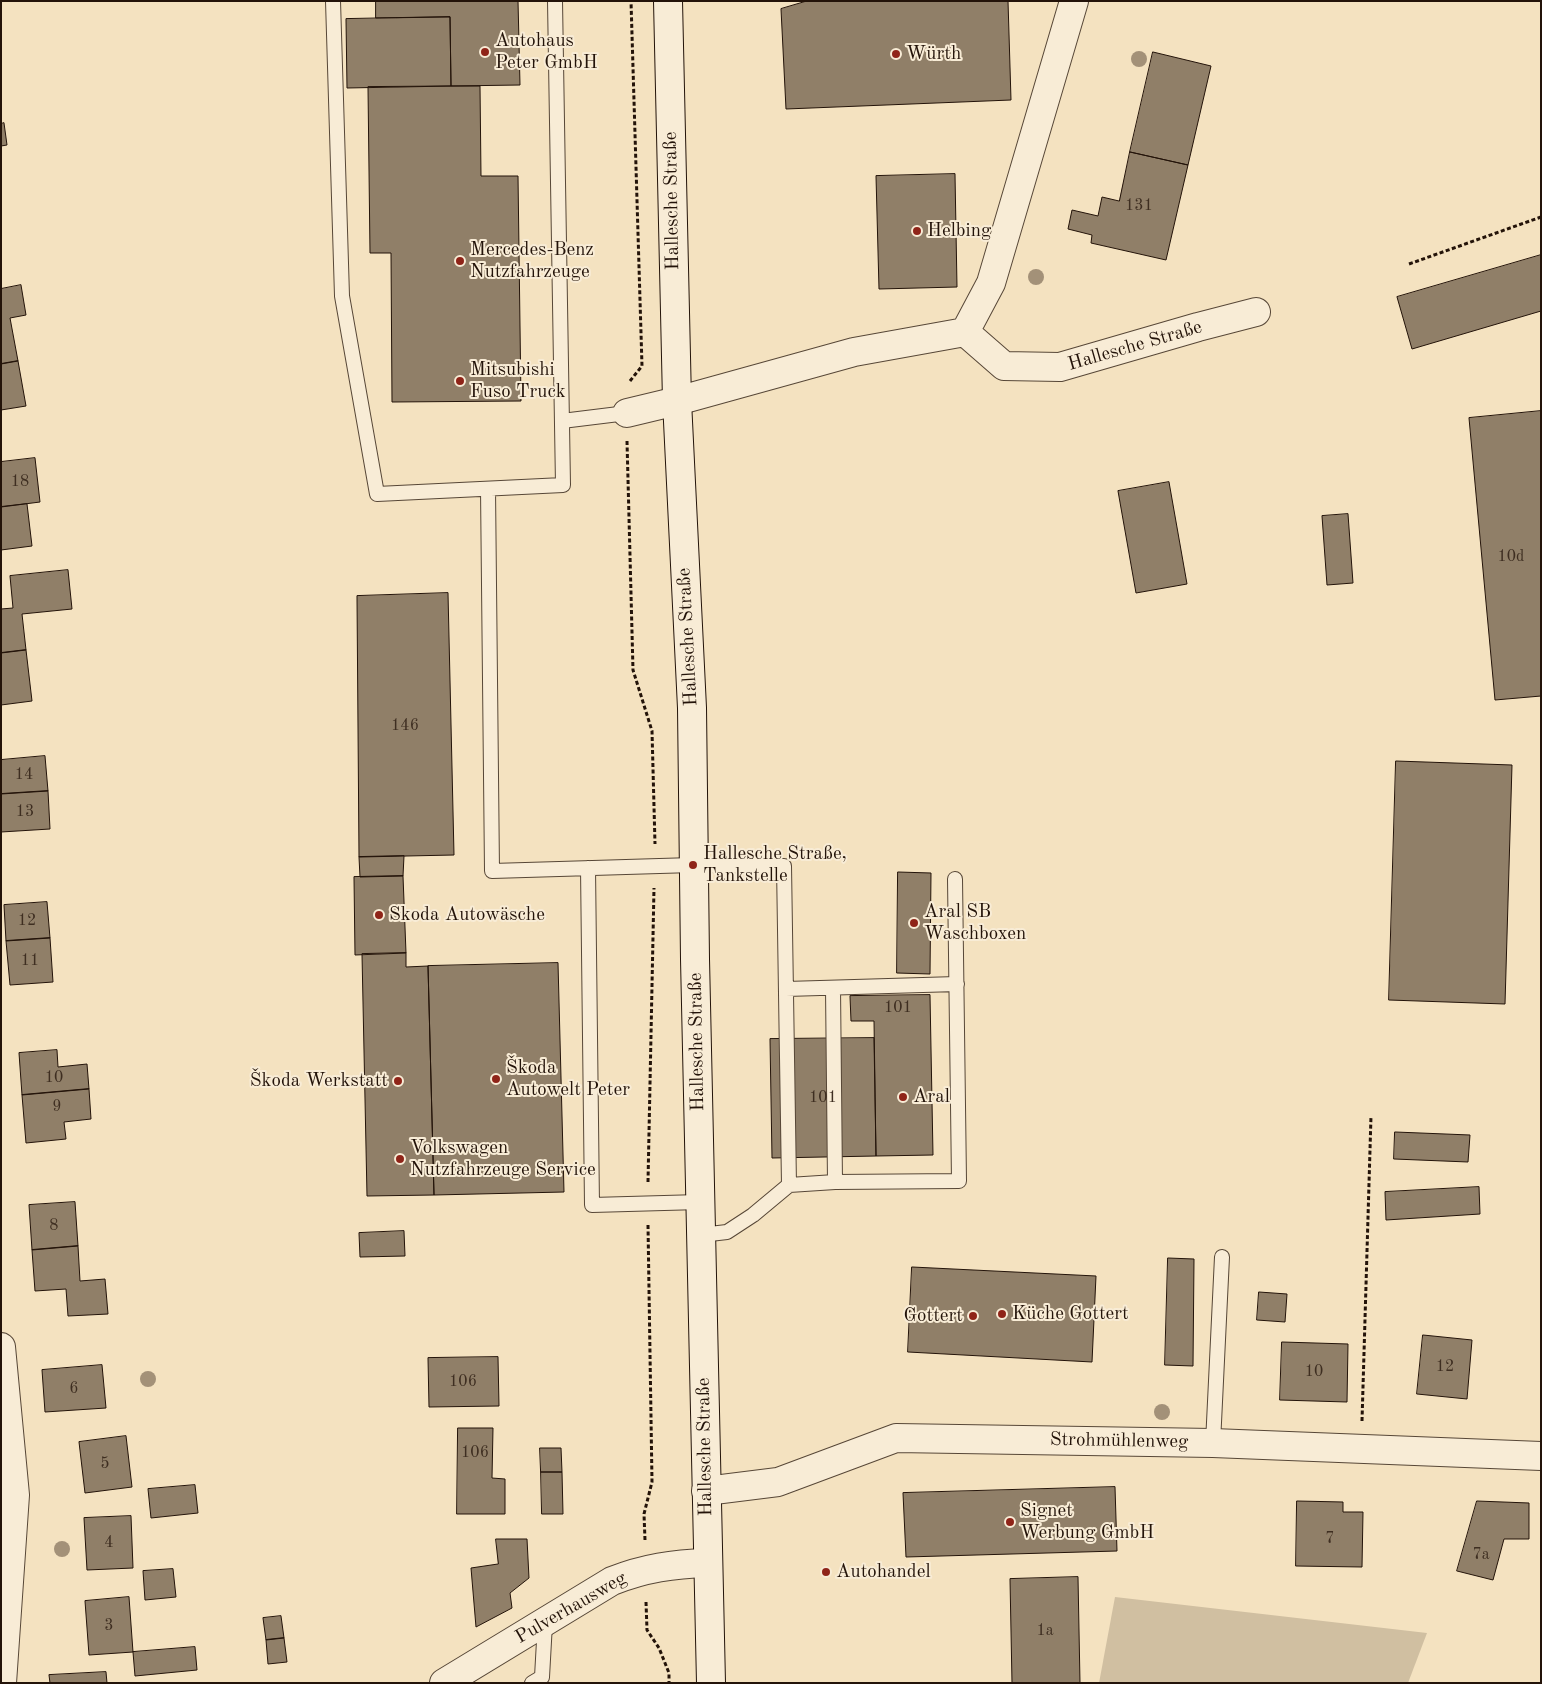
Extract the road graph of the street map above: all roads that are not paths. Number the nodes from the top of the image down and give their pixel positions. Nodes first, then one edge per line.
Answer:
1 (333, 1) edge
2 (555, 1) edge
3 (668, 1) edge
4 (1074, 1) edge
5 (1256, 312) dead end
6 (964, 332) junction
7 (678, 401) junction
8 (627, 413) joint
9 (562, 421) junction
10 (488, 489) junction
11 (693, 865) junction
12 (588, 868) junction
13 (955, 879) dead end
14 (957, 984) junction
15 (833, 988) junction
16 (786, 989) junction
17 (835, 1182) junction
18 (789, 1185) junction
19 (700, 1202) junction
20 (701, 1235) junction
21 (1222, 1257) dead end
22 (1, 1347) edge
23 (1213, 1443) junction
24 (1541, 1456) edge
25 (706, 1492) junction
26 (708, 1563) junction
27 (545, 1623) junction
28 (540, 1681) edge
29 (2, 1683) edge
30 (444, 1683) edge
31 (711, 1683) edge

1 - 10 lane
2 - 9 lane
3 - 7 street, Hallesche Straße
4 - 6 street
5 - 6 street, Hallesche Straße
6 - 7 street
7 - 8 street
7 - 11 street, Hallesche Straße
8 - 9 lane
9 - 10 lane
10 - 12 lane
11 - 12 lane
11 - 16 lane
11 - 19 street, Hallesche Straße
12 - 19 lane
13 - 14 lane
14 - 15 lane
14 - 17 lane
15 - 16 lane
15 - 17 lane
16 - 18 lane
17 - 18 lane
18 - 20 lane
19 - 20 street, Hallesche Straße
20 - 25 street, Hallesche Straße
21 - 23 lane
22 - 29 street
23 - 24 street, Strohmühlenweg
23 - 25 street, Strohmühlenweg
25 - 26 street, Hallesche Straße
26 - 27 street, Pulverhausweg
26 - 31 street, Hallesche Straße
27 - 28 lane
27 - 30 street, Pulverhausweg

